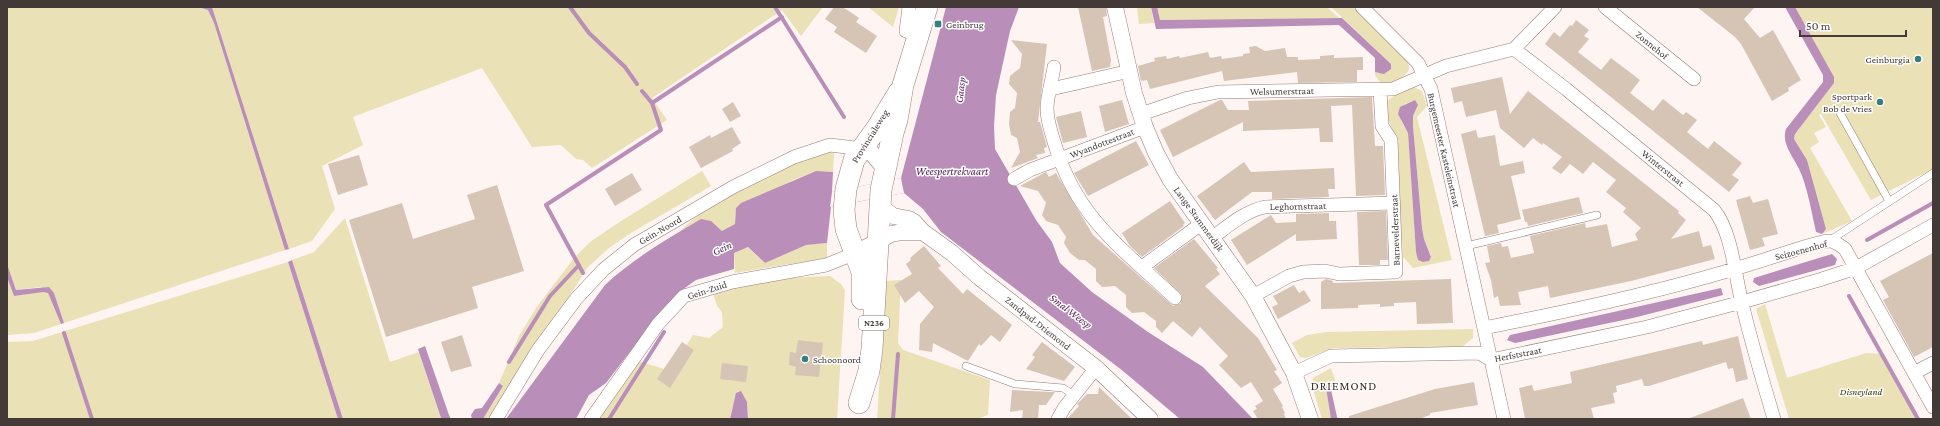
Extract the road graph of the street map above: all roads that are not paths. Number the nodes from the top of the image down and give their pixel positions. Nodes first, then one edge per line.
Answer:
1 (909, 7) edge
2 (928, 7) edge
3 (1115, 7) edge
4 (1362, 7) edge
5 (1555, 7) edge
6 (1610, 8) edge
7 (912, 33) junction
8 (1514, 48) junction
9 (1054, 67) dead end
10 (1130, 71) junction
11 (1425, 76) junction
12 (1694, 79) dead end
13 (903, 85) junction
14 (1051, 89) junction
15 (1380, 90) junction
16 (1840, 113) dead end
17 (1143, 121) junction
18 (863, 149) junction
19 (1060, 160) junction
20 (1933, 173) edge
21 (1014, 178) dead end
22 (882, 189) junction
23 (1888, 202) junction
24 (1394, 203) junction
25 (1597, 215) dead end
26 (1201, 224) junction
27 (1933, 225) edge
28 (923, 232) junction
29 (1212, 238) junction
30 (1829, 241) junction
31 (879, 242) junction
32 (1466, 246) junction
33 (856, 253) junction
34 (1142, 267) junction
35 (1856, 268) junction
36 (1736, 270) junction
37 (1253, 296) junction
38 (1175, 298) dead end
39 (1742, 302) junction
40 (1484, 328) junction
41 (1491, 360) junction
42 (1933, 363) edge
43 (966, 366) dead end
44 (1096, 368) junction
45 (1294, 373) junction
46 (1914, 373) junction
47 (1074, 395) junction
48 (1933, 407) edge
49 (858, 411) edge
50 (496, 419) edge
51 (591, 419) edge
52 (1058, 419) edge
53 (1150, 419) edge
54 (1310, 419) edge
55 (1504, 419) edge
56 (1774, 419) edge

1 - 7 street, Provincialeweg
2 - 7 main road, Provincialeweg / N236
3 - 10 street, Lange Stammerdijk
4 - 11 street, Burgemeester Kasteleinstraat
5 - 8 street
6 - 12 street, Zonnehof
7 - 13 main road, Provincialeweg / N236
8 - 11 street
8 - 36 street, Winterstraat
9 - 14 street, Wyandottestraat
10 - 14 street
10 - 17 street, Lange Stammerdijk
11 - 15 street, Welsumerstraat
11 - 32 street, Burgemeester Kasteleinstraat
13 - 18 main road, Provincialeweg / N236
13 - 22 main road, Provincialeweg / N236
14 - 19 street, Wyandottestraat
15 - 17 street, Welsumerstraat
15 - 24 street, Barnevelderstraat
16 - 23 lane
17 - 19 street, Wyandottestraat
17 - 26 street, Lange Stammerdijk
18 - 22 street, Gein-Noord
18 - 33 main road, Provincialeweg / N236
18 - 50 street, Gein-Noord
19 - 21 street, Wyandottestraat
19 - 34 street, Wyandottestraat
20 - 23 lane
22 - 28 street, Zandpad-Driemond
22 - 31 main road, Provincialeweg / N236
23 - 30 lane
24 - 29 street, Leghornstraat
24 - 37 street, Barnevelderstraat
25 - 32 lane
26 - 29 street, Lange Stammerdijk
26 - 34 street
27 - 35 street
28 - 31 street
28 - 44 street, Zandpad-Driemond
29 - 37 street, Lange Stammerdijk
30 - 35 street, Seizoenenhof
30 - 36 street, Seizoenenhof
31 - 33 street
31 - 49 main road, Provincialeweg / N236
32 - 40 street, Burgemeester Kasteleinstraat
33 - 49 main road, Provincialeweg / N236
33 - 51 street, Gein-Zuid
34 - 38 street, Wyandottestraat
35 - 39 street
35 - 46 street, Seizoenenhof
36 - 39 street, Winterstraat
36 - 40 street
37 - 45 street, Lange Stammerdijk
39 - 41 street, Herfststraat
39 - 56 street, Winterstraat
40 - 41 street, Burgemeester Kasteleinstraat
41 - 45 street, Herfststraat
41 - 55 street, Burgemeester Kasteleinstraat
42 - 46 street
43 - 47 lane
44 - 47 street
44 - 53 street, Zandpad-Driemond
45 - 54 street, Lange Stammerdijk
46 - 48 street, Seizoenenhof
47 - 52 street

